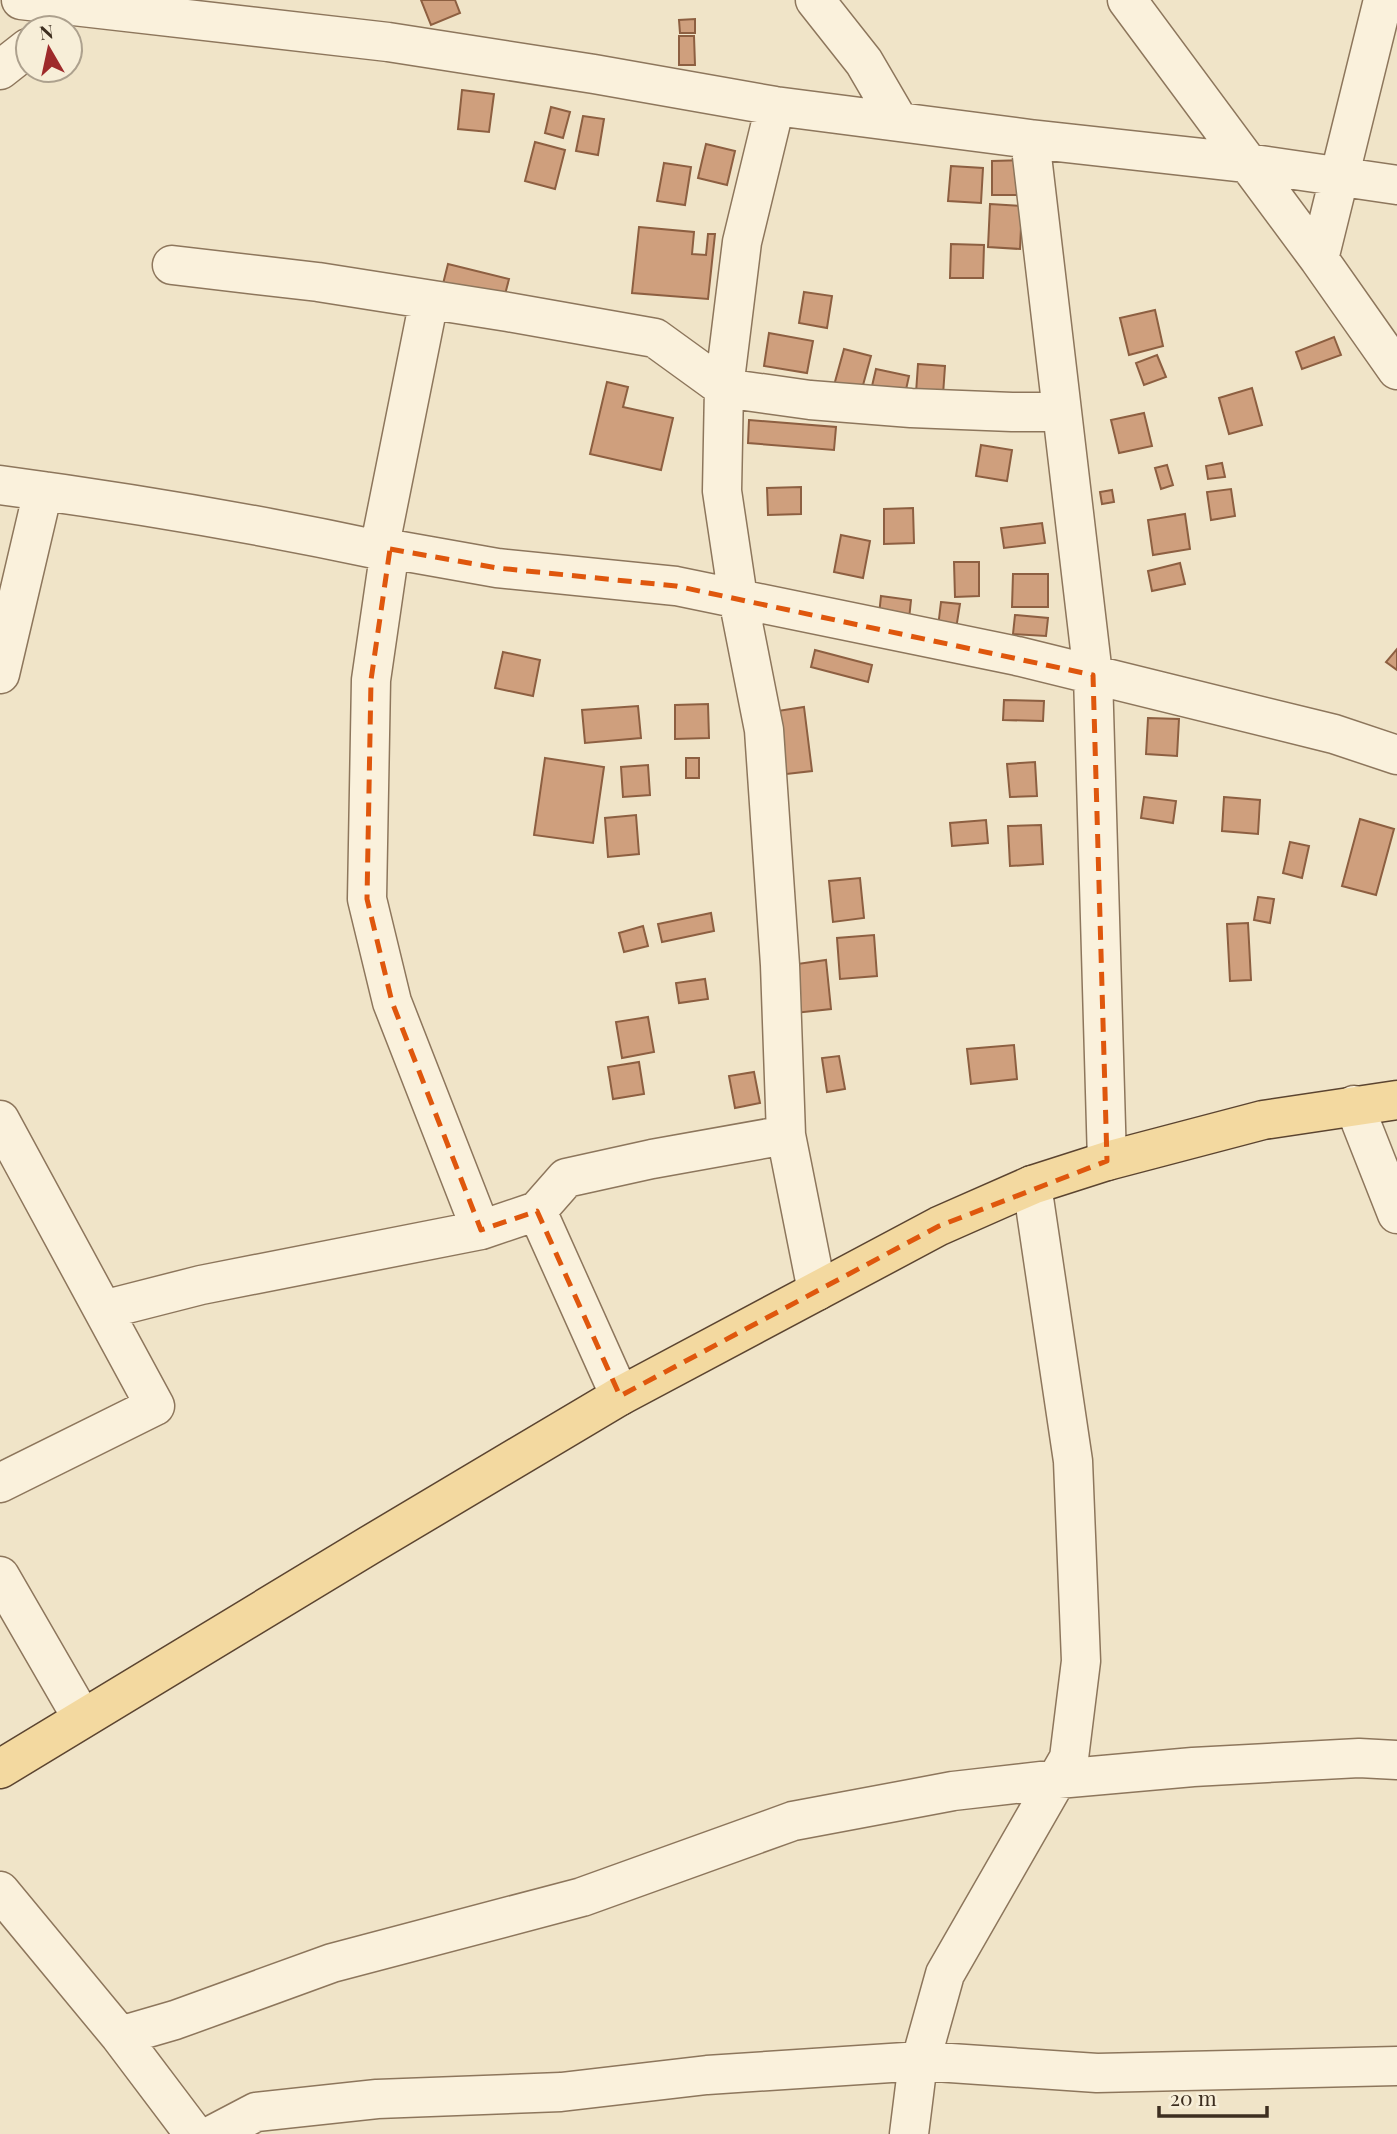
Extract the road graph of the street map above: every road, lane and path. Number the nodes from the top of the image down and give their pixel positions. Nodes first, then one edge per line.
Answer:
1 (21, 0) edge
2 (815, 0) edge
3 (1126, 0) edge
4 (1383, 0) edge
5 (76, 11) edge
6 (14, 59) edge
7 (0, 70) edge
8 (775, 106) junction
9 (899, 122) junction
10 (1030, 139) junction
11 (1247, 163) junction
12 (1338, 178) junction
13 (1397, 185) edge
14 (1318, 259) junction
15 (172, 265) dead end
16 (429, 300) junction
17 (1397, 370) edge
18 (724, 388) junction
19 (1062, 412) junction
20 (0, 485) edge
21 (43, 491) junction
22 (385, 549) junction
23 (738, 598) junction
24 (0, 674) edge
25 (1093, 675) junction
26 (1397, 755) edge
27 (1397, 1100) edge
28 (1354, 1105) junction
29 (786, 1135) junction
30 (5, 1141) edge
31 (1107, 1161) junction
32 (1032, 1185) junction
33 (537, 1211) junction
34 (1397, 1214) edge
35 (481, 1230) junction
36 (817, 1291) junction
37 (103, 1310) junction
38 (620, 1396) junction
39 (0, 1483) edge
40 (0, 1576) edge
41 (82, 1718) junction
42 (1397, 1760) edge
43 (0, 1769) edge
44 (1058, 1779) junction
45 (0, 1891) edge
46 (120, 2035) junction
47 (921, 2060) junction
48 (1397, 2066) edge
49 (194, 2134) edge
50 (214, 2134) edge
51 (909, 2134) edge

1 - 5 street
2 - 9 street
3 - 11 street
4 - 12 street
5 - 8 street
6 - 7 street
8 - 9 street
8 - 18 street
9 - 10 street
10 - 11 street
10 - 19 street
11 - 12 street
11 - 14 street
12 - 13 street
12 - 14 street
14 - 17 street
15 - 16 street
16 - 18 street
16 - 22 street
18 - 19 street
18 - 23 street
19 - 25 street
20 - 21 street
21 - 22 street
21 - 24 street
22 - 23 street
22 - 35 street
23 - 25 street
23 - 29 street
25 - 26 street
25 - 31 street
27 - 28 main road
28 - 31 main road
28 - 34 street
29 - 33 street
29 - 36 street
30 - 37 street
31 - 32 main road
32 - 36 main road
32 - 44 street
33 - 35 street
33 - 38 street
35 - 37 street
36 - 38 main road
37 - 39 street
38 - 41 main road
40 - 41 street
41 - 43 main road
42 - 44 street
44 - 46 street
44 - 47 street
45 - 46 street
46 - 49 street
47 - 48 street
47 - 50 street
47 - 51 street

